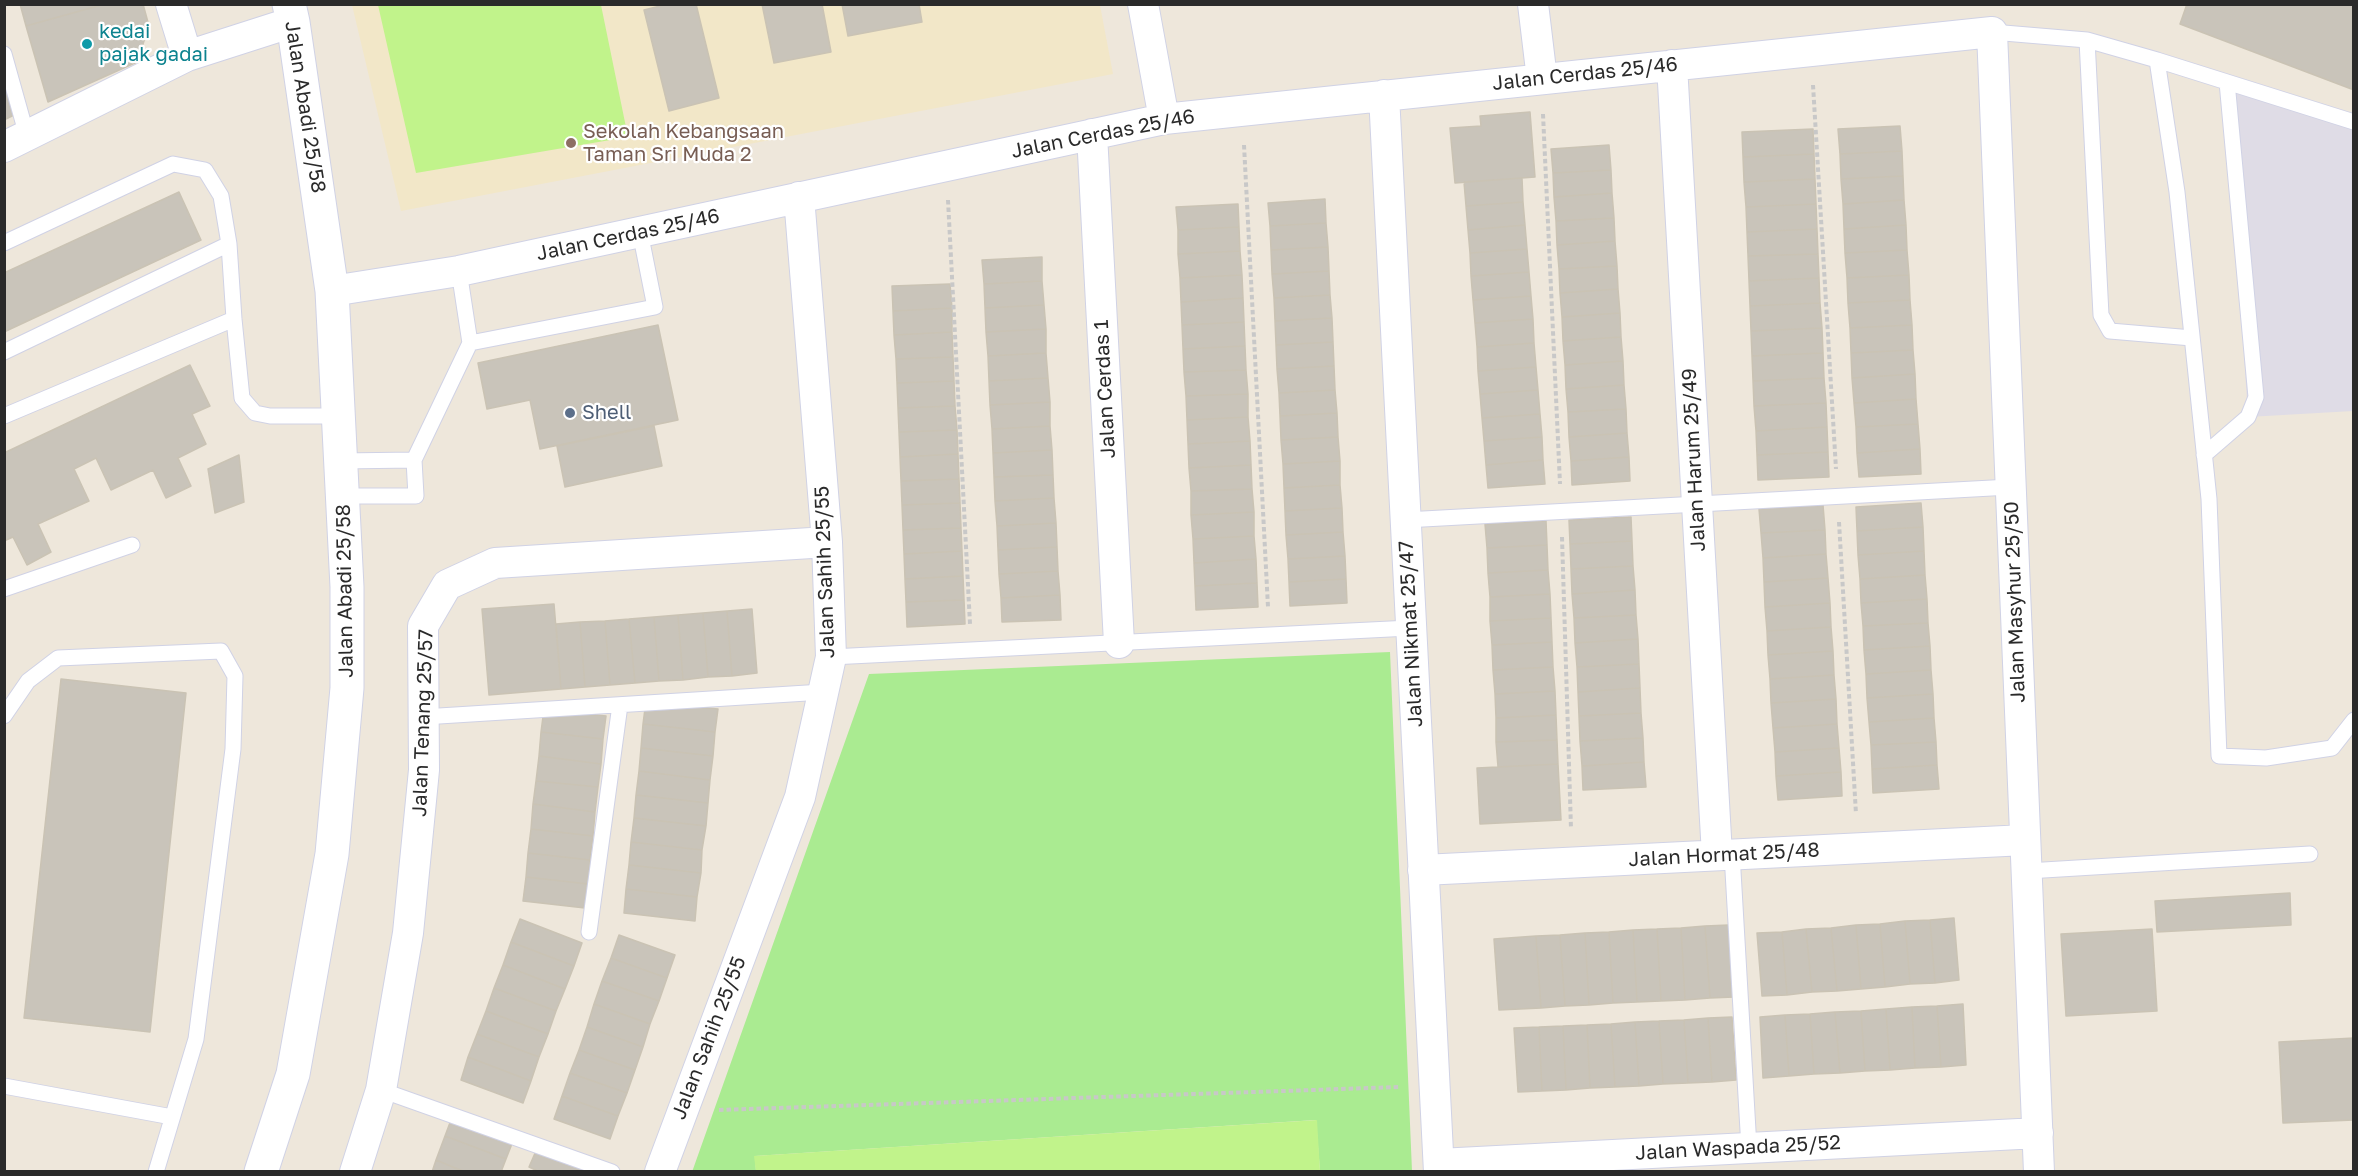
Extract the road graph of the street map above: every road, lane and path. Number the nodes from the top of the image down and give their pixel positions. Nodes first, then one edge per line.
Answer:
1 (171, 4) edge
2 (1143, 4) edge
3 (1533, 4) edge
4 (291, 13) edge
5 (1992, 32) junction
6 (2087, 40) junction
7 (1811, 51) junction
8 (4, 54) edge
9 (187, 56) junction
10 (2157, 60) junction
11 (1672, 65) junction
12 (1542, 79) junction
13 (2227, 82) junction
14 (1384, 96) junction
15 (1242, 111) junction
16 (1164, 119) junction
17 (2354, 122) edge
18 (1092, 134) junction
19 (16, 141) edge
20 (946, 166) junction
21 (799, 197) junction
22 (640, 232) junction
23 (4, 243) edge
24 (229, 244) junction
25 (459, 271) junction
26 (332, 291) junction
27 (234, 319) junction
28 (2192, 338) junction
29 (470, 343) junction
30 (4, 352) edge
31 (4, 416) edge
32 (339, 416) junction
33 (2204, 455) junction
34 (341, 460) junction
35 (414, 460) junction
36 (2010, 487) junction
37 (343, 496) junction
38 (1838, 497) junction
39 (1697, 505) junction
40 (1561, 512) junction
41 (1405, 520) junction
42 (826, 543) junction
43 (132, 545) dead end
44 (4, 589) edge
45 (1410, 628) junction
46 (1269, 636) junction
47 (1119, 643) junction
48 (972, 651) junction
49 (831, 657) junction
50 (823, 692) junction
51 (620, 705) junction
52 (4, 716) edge
53 (423, 717) junction
54 (2354, 720) edge
55 (2025, 840) junction
56 (1858, 848) junction
57 (2310, 854) dead end
58 (1725, 855) junction
59 (1572, 863) junction
60 (1423, 870) junction
61 (2026, 871) junction
62 (589, 932) dead end
63 (4, 1086) edge
64 (1435, 1086) junction
65 (381, 1090) junction
66 (682, 1111) junction
67 (172, 1117) junction
68 (2038, 1133) junction
69 (1733, 1156) edge
70 (1439, 1168) edge
71 (156, 1172) edge
72 (261, 1172) edge
73 (355, 1172) edge
74 (612, 1172) edge
75 (660, 1172) edge
76 (2039, 1172) edge

1 - 9 street
2 - 16 street
3 - 12 street
4 - 9 street
4 - 26 street, Jalan Abadi 25/58
5 - 6 lane
5 - 7 street, Jalan Cerdas 25/46
5 - 36 street, Jalan Masyhur 25/50
6 - 10 lane
6 - 28 lane
7 - 11 street, Jalan Cerdas 25/46
7 - 38 path
8 - 19 lane
9 - 19 street
10 - 13 lane
10 - 28 lane
11 - 12 street, Jalan Cerdas 25/46
11 - 39 street, Jalan Harum 25/49
12 - 14 street, Jalan Cerdas 25/46
12 - 40 path
13 - 17 lane
13 - 33 lane
14 - 15 street, Jalan Cerdas 25/46
14 - 41 street, Jalan Nikmat 25/47
15 - 16 street, Jalan Cerdas 25/46
15 - 46 path
16 - 18 street, Jalan Cerdas 25/46
18 - 20 street, Jalan Cerdas 25/46
18 - 47 street, Jalan Cerdas 1
20 - 21 street, Jalan Cerdas 25/46
20 - 48 path
21 - 22 street, Jalan Cerdas 25/46
21 - 42 street, Jalan Sahih 25/55
22 - 25 street, Jalan Cerdas 25/46
22 - 29 lane
23 - 24 lane
24 - 27 lane
24 - 30 lane
25 - 26 street, Jalan Cerdas 25/46
25 - 29 lane
26 - 32 street, Jalan Abadi 25/58
27 - 31 lane
27 - 32 lane
28 - 33 lane
29 - 35 lane
32 - 34 street, Jalan Abadi 25/58
33 - 54 lane
34 - 35 lane
34 - 37 street, Jalan Abadi 25/58
35 - 37 lane
36 - 38 lane
36 - 55 street, Jalan Masyhur 25/50
37 - 72 street, Jalan Abadi 25/58
38 - 39 lane
38 - 56 path
39 - 40 lane
39 - 58 street, Jalan Harum 25/49
40 - 41 lane
40 - 59 path
41 - 45 street, Jalan Nikmat 25/47
42 - 49 street, Jalan Sahih 25/55
42 - 53 street, Jalan Tenang 25/57
43 - 44 lane
45 - 46 lane
45 - 60 street, Jalan Nikmat 25/47
46 - 47 lane
47 - 48 lane
48 - 49 lane
49 - 50 street, Jalan Sahih 25/55
50 - 51 lane
50 - 66 street, Jalan Sahih 25/55
51 - 53 lane
51 - 62 lane
52 - 67 lane
53 - 65 street, Jalan Tenang 25/57
55 - 56 street, Jalan Hormat 25/48
55 - 61 street, Jalan Masyhur 25/50
56 - 58 street, Jalan Hormat 25/48
57 - 61 lane
58 - 59 street, Jalan Hormat 25/48
58 - 69 lane
59 - 60 street, Jalan Hormat 25/48
60 - 64 street, Jalan Nikmat 25/47
61 - 68 street, Jalan Masyhur 25/50
63 - 67 lane
64 - 66 path
64 - 70 street, Jalan Nikmat 25/47
65 - 73 street, Jalan Tenang 25/57
65 - 74 lane
66 - 75 street, Jalan Sahih 25/55
67 - 71 lane
68 - 69 street, Jalan Waspada 25/52
68 - 76 street, Jalan Masyhur 25/50
69 - 70 street, Jalan Waspada 25/52

